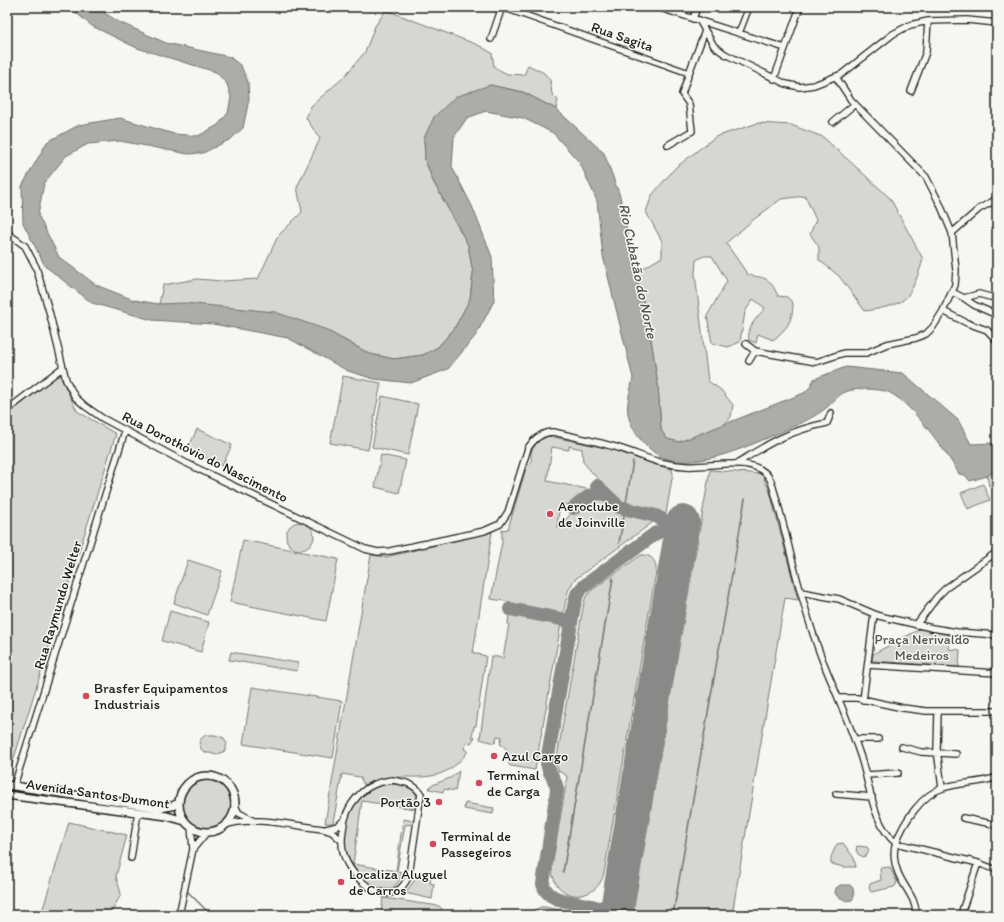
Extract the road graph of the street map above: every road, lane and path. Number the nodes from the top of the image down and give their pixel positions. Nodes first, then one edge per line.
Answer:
1 (502, 7) edge
2 (657, 7) edge
3 (697, 7) edge
4 (749, 7) edge
5 (800, 7) edge
6 (696, 19) junction
7 (928, 21) junction
8 (997, 23) edge
9 (705, 32) junction
10 (739, 33) junction
11 (491, 39) dead end
12 (785, 48) junction
13 (689, 73) junction
14 (836, 76) junction
15 (774, 79) junction
16 (911, 91) dead end
17 (855, 104) junction
18 (833, 122) dead end
19 (668, 145) dead end
20 (997, 199) edge
21 (7, 233) edge
22 (952, 233) junction
23 (952, 292) junction
24 (997, 296) edge
25 (964, 298) junction
26 (943, 311) junction
27 (997, 316) edge
28 (997, 341) edge
29 (746, 344) dead end
30 (755, 351) junction
31 (749, 361) dead end
32 (62, 368) junction
33 (7, 410) edge
34 (831, 412) dead end
35 (124, 431) junction
36 (736, 464) junction
37 (997, 552) edge
38 (801, 592) junction
39 (874, 614) junction
40 (916, 625) junction
41 (997, 634) edge
42 (868, 665) junction
43 (997, 673) edge
44 (839, 698) junction
45 (863, 700) junction
46 (997, 710) edge
47 (938, 712) junction
48 (854, 739) junction
49 (878, 739) dead end
50 (902, 747) dead end
51 (937, 753) junction
52 (956, 754) dead end
53 (898, 773) dead end
54 (867, 775) junction
55 (997, 778) edge
56 (10, 786) edge
57 (942, 788) junction
58 (836, 794) dead end
59 (7, 795) edge
60 (872, 797) junction
61 (179, 803) junction
62 (234, 804) junction
63 (138, 812) junction
64 (963, 818) dead end
65 (254, 820) junction
66 (344, 820) junction
67 (185, 821) junction
68 (225, 825) junction
69 (997, 825) edge
70 (191, 827) junction
71 (323, 829) junction
72 (207, 832) junction
73 (341, 840) junction
74 (896, 843) junction
75 (193, 849) junction
76 (131, 858) dead end
77 (978, 862) junction
78 (997, 870) edge
79 (962, 911) dead end
80 (179, 915) edge
81 (916, 915) edge

1 - 11 street
1 - 13 street, Rua Sagita
2 - 6 street
3 - 6 street
4 - 10 street
5 - 12 street
6 - 9 street
6 - 10 street
7 - 8 street
7 - 14 street
7 - 16 street
9 - 13 street
9 - 15 street
10 - 12 street
12 - 15 street
13 - 19 street
14 - 15 street
14 - 17 street
17 - 18 street
17 - 22 street
20 - 22 street
21 - 32 street, Rua Dorothóvio do Nascimento
22 - 23 street
23 - 25 street
23 - 26 street
24 - 25 street
25 - 27 street
26 - 28 street
26 - 30 street
29 - 30 street
30 - 31 street
32 - 33 street
32 - 35 street, Rua Dorothóvio do Nascimento
34 - 36 street
35 - 36 street, Rua Dorothóvio do Nascimento
35 - 56 street, Rua Raymundo Welter
36 - 38 street
37 - 40 street
38 - 39 street
38 - 44 street
39 - 40 street
39 - 42 street
40 - 41 street
42 - 43 street
42 - 45 street
44 - 45 street
44 - 48 street
45 - 47 street
46 - 47 street
47 - 51 street
48 - 49 street
48 - 54 street
50 - 51 street
51 - 52 street
51 - 57 street
53 - 54 street
54 - 60 street
55 - 57 street
56 - 61 main road, Avenida Santos Dumont
57 - 74 street
58 - 60 street
59 - 63 main road, Avenida Santos Dumont
60 - 74 street
61 - 62 main road
61 - 67 main road
62 - 65 street
62 - 68 main road
63 - 67 main road, Avenida Santos Dumont
63 - 76 street
64 - 69 street
65 - 68 street
65 - 71 street
66 - 71 street
66 - 73 street
66 - 73 street
67 - 70 main road
68 - 72 main road
70 - 72 main road
70 - 75 street
71 - 73 street
72 - 75 street
74 - 77 street
74 - 81 street
75 - 80 street
77 - 78 street
77 - 79 street

